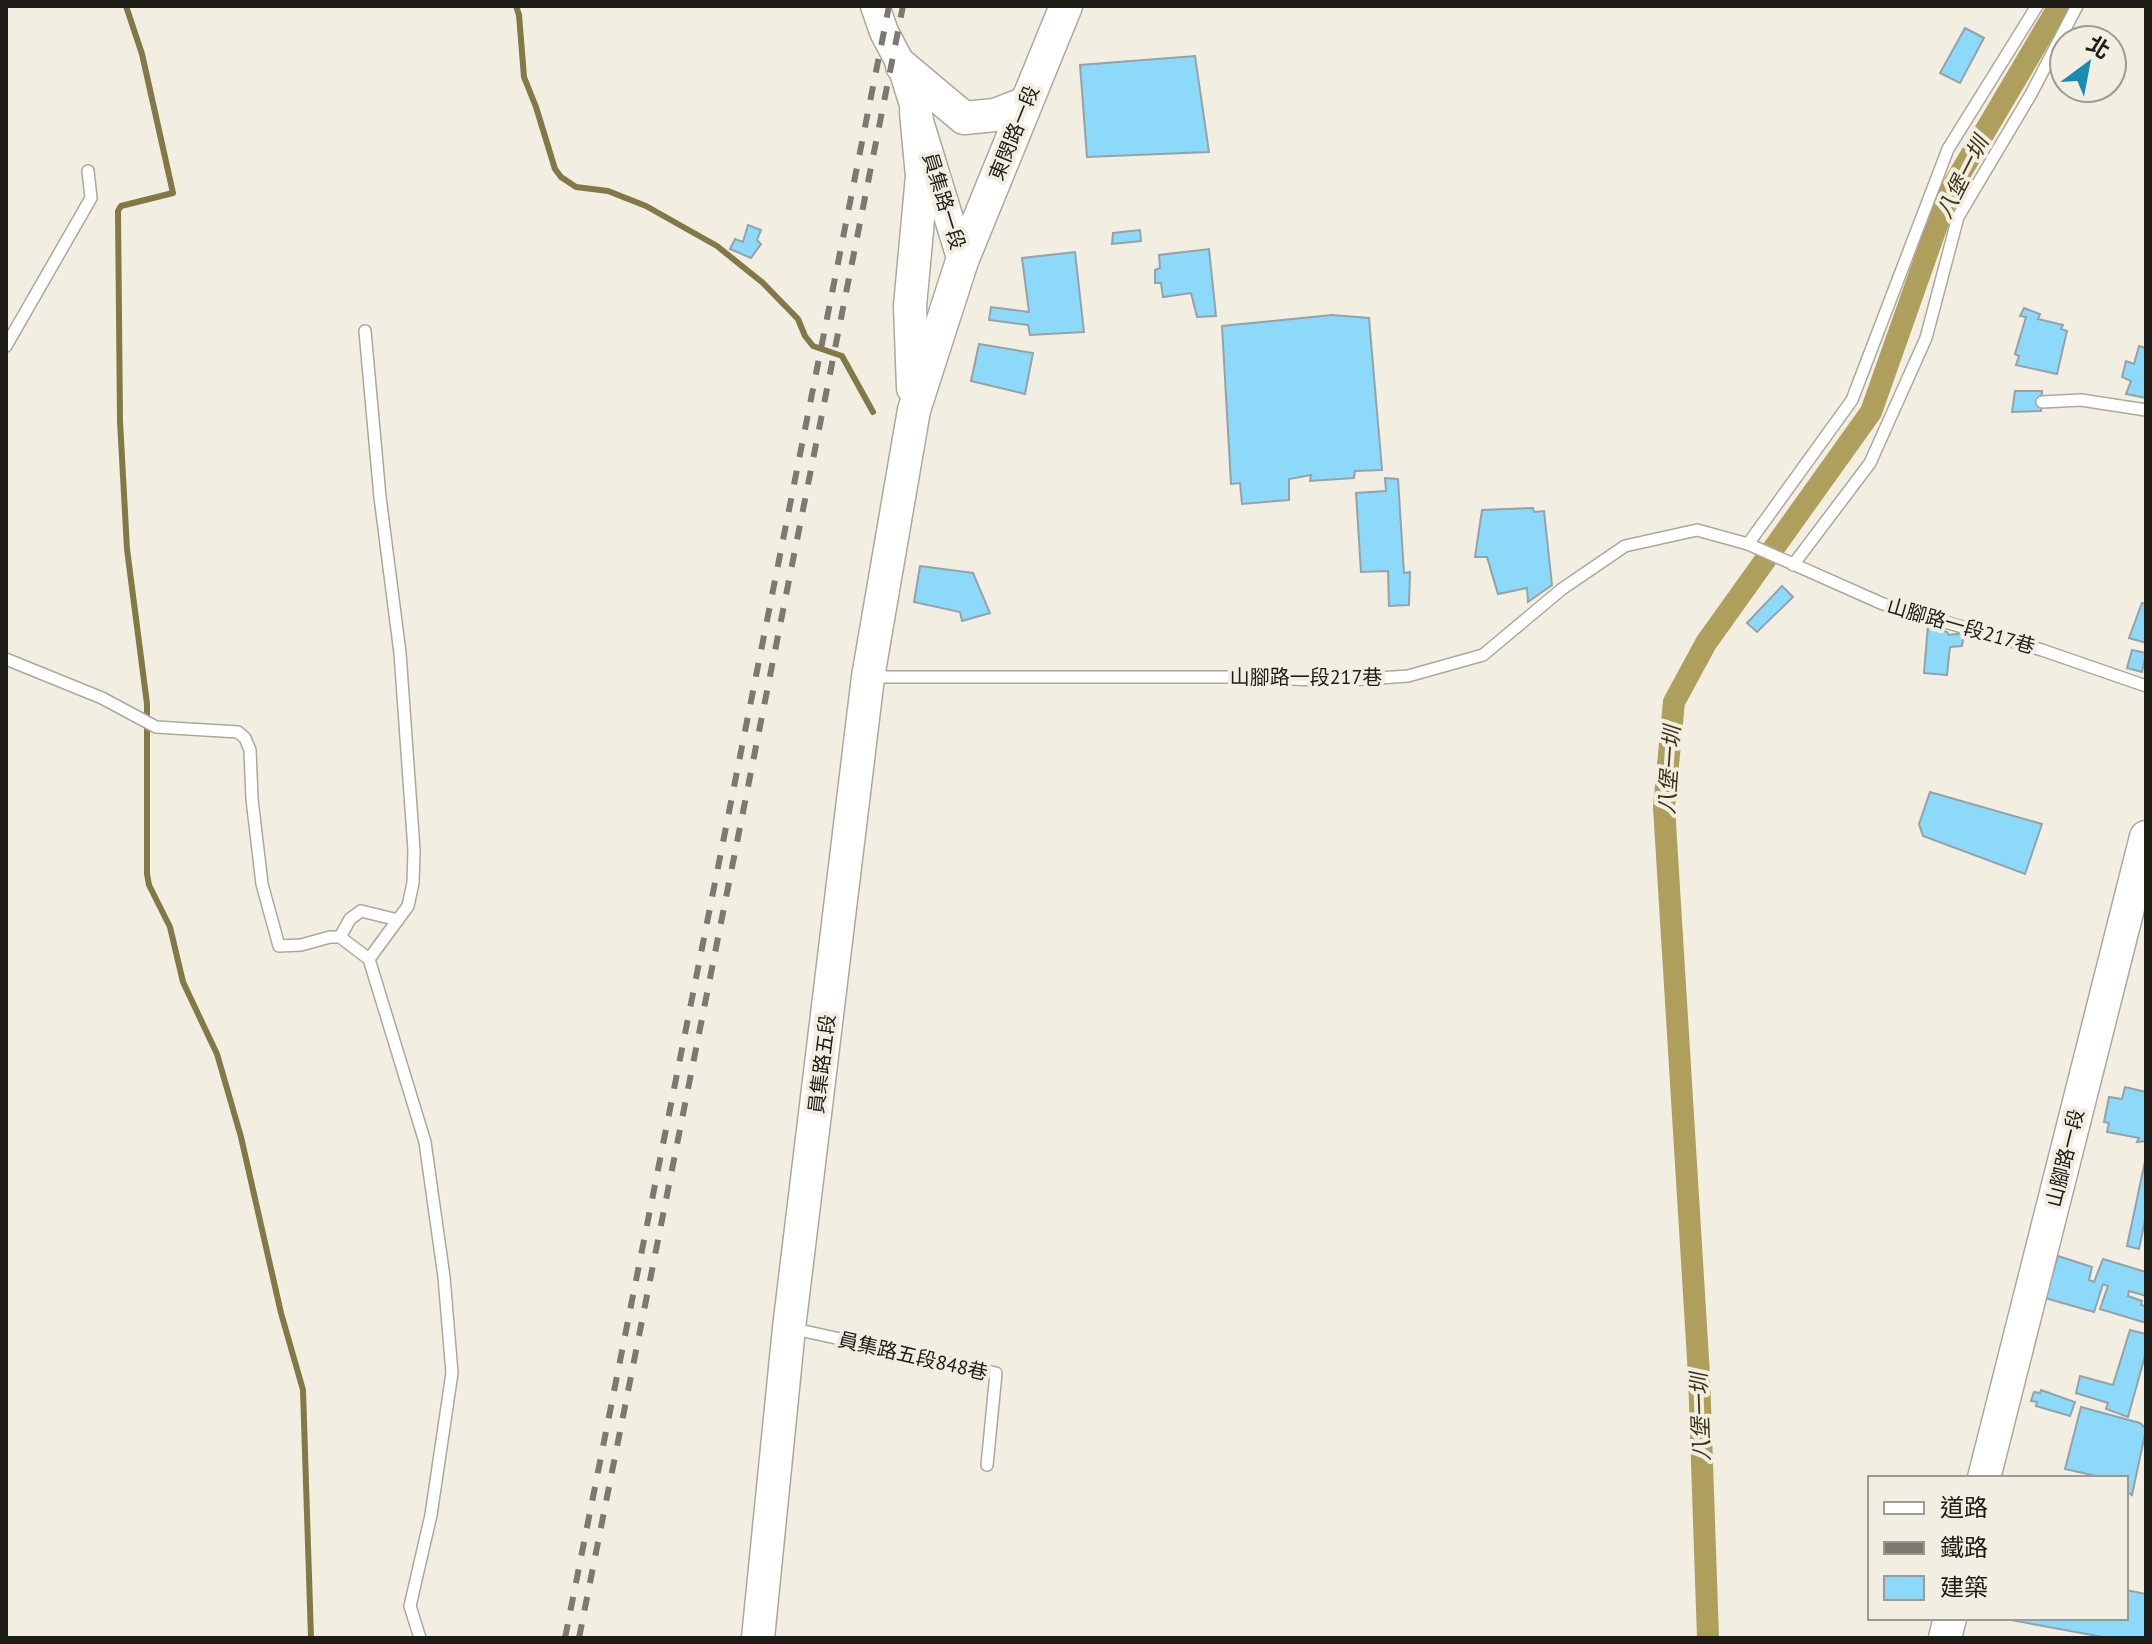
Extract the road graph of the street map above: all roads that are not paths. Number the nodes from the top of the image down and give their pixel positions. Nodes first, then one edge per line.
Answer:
1 (875, 6) edge
2 (1066, 6) edge
3 (2037, 6) edge
4 (2077, 6) edge
5 (902, 66) junction
6 (1026, 103) junction
7 (916, 112) junction
8 (88, 171) dead end
9 (962, 261) junction
10 (365, 331) dead end
11 (6, 346) edge
12 (2042, 402) dead end
13 (914, 410) junction
14 (2146, 410) edge
15 (899, 492) joint
16 (1748, 544) junction
17 (1793, 565) junction
18 (6, 659) edge
19 (868, 677) junction
20 (2146, 686) edge
21 (2146, 837) edge
22 (398, 920) junction
23 (340, 937) junction
24 (369, 959) junction
25 (789, 1328) junction
26 (987, 1465) dead end
27 (1985, 1476) edge
28 (420, 1638) edge
29 (758, 1638) edge

1 - 5 street, 員集路一段
2 - 6 main road, 東閔路一段
3 - 16 lane
4 - 17 lane
5 - 6 main road
5 - 7 street, 員集路一段
6 - 9 main road, 東閔路一段
7 - 9 street, 員集路一段
7 - 13 main road
8 - 11 lane
9 - 13 main road, 員集路一段
10 - 22 lane
12 - 14 lane
13 - 15 main road, 員集路一段
15 - 19 main road, 員集路五段
16 - 17 lane, 山腳路一段217巷
16 - 19 lane, 山腳路一段217巷
17 - 20 lane, 山腳路一段217巷
18 - 23 lane
19 - 25 main road, 員集路五段
21 - 27 main road, 山腳路一段
22 - 23 lane
22 - 24 lane
23 - 24 lane
24 - 28 lane
25 - 26 lane, 員集路五段848巷
25 - 29 main road, 員集路五段

